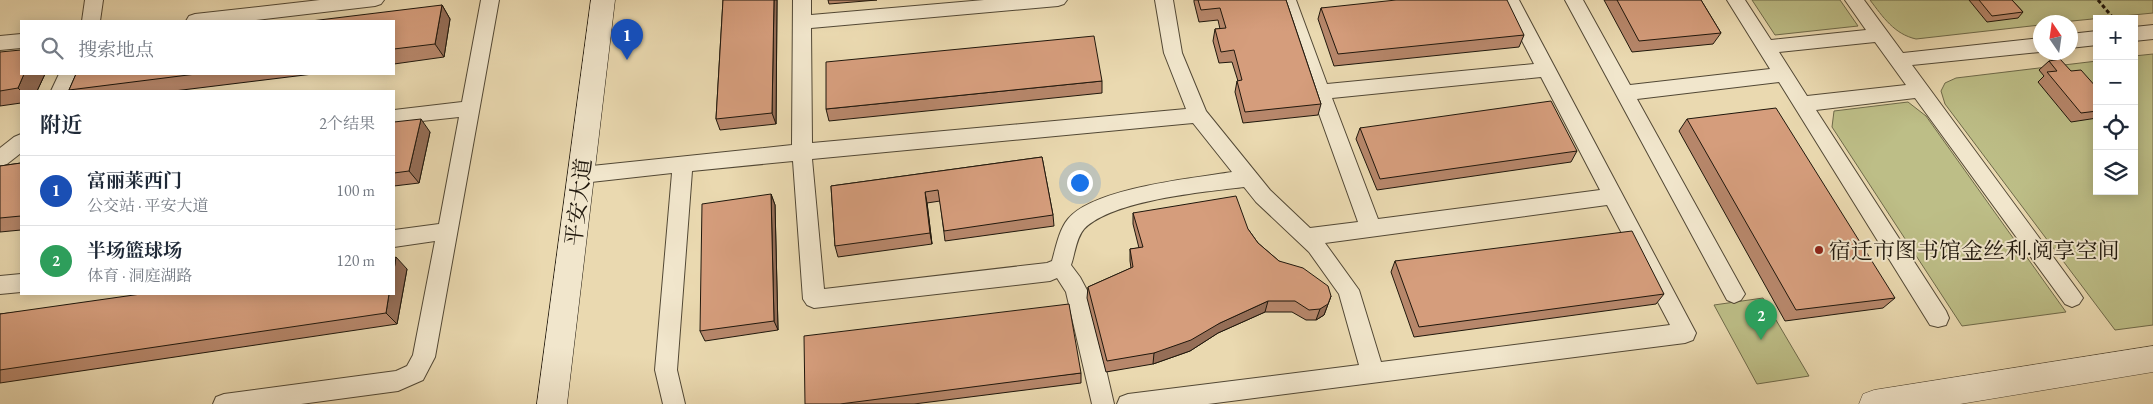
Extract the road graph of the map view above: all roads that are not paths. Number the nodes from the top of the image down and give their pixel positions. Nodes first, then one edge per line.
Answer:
1 (94, 0) edge
2 (375, 0) edge
3 (490, 0) edge
4 (603, 0) edge
5 (802, 0) edge
6 (1058, 0) edge
7 (1164, 0) edge
8 (1287, 0) edge
9 (1510, 0) edge
10 (1574, 0) edge
11 (1736, 0) edge
12 (1854, 0) edge
13 (90, 20) edge
14 (204, 20) edge
15 (802, 22) junction
16 (2153, 32) edge
17 (2138, 34) edge
18 (1879, 35) junction
19 (2093, 38) edge
20 (2078, 40) edge
21 (20, 41) edge
22 (0, 43) edge
23 (2033, 46) edge
24 (1766, 48) junction
25 (1898, 60) junction
26 (1546, 70) junction
27 (68, 75) edge
28 (1783, 75) junction
29 (60, 90) edge
30 (1920, 90) junction
31 (1321, 92) junction
32 (1625, 92) junction
33 (1802, 104) junction
34 (471, 108) junction
35 (1198, 115) junction
36 (395, 117) edge
37 (20, 143) edge
38 (802, 152) junction
39 (0, 161) edge
40 (20, 161) edge
41 (682, 165) junction
42 (582, 175) junction
43 (1248, 178) junction
44 (1613, 196) junction
45 (1371, 228) junction
46 (448, 232) junction
47 (1306, 236) junction
48 (395, 238) edge
49 (1060, 267) junction
50 (20, 283) edge
51 (0, 286) edge
52 (1734, 294) dead end
53 (2072, 298) dead end
54 (1938, 318) dead end
55 (2153, 359) edge
56 (1374, 373) junction
57 (224, 404) edge
58 (552, 404) edge
59 (674, 404) edge
60 (1103, 404) edge
61 (1128, 404) edge
62 (1874, 404) edge

1 - 13 lane
2 - 14 lane
3 - 34 lane
4 - 42 street, 平安大道
5 - 15 lane
6 - 15 lane
7 - 35 lane
8 - 31 lane
9 - 26 lane
10 - 32 lane
11 - 24 lane
12 - 18 lane
15 - 38 lane
16 - 17 lane
18 - 24 lane
18 - 25 lane
19 - 20 lane
21 - 22 lane
23 - 25 lane
24 - 28 lane
25 - 30 lane
26 - 31 lane
26 - 44 lane
27 - 29 lane
28 - 32 lane
28 - 33 lane
30 - 33 lane
30 - 53 lane
31 - 45 lane
32 - 52 lane
33 - 54 lane
34 - 36 lane
34 - 46 lane
35 - 38 lane
35 - 43 lane
37 - 39 lane
38 - 41 lane
38 - 49 lane
39 - 40 lane
41 - 42 lane
41 - 59 lane
42 - 58 street, 平安大道
43 - 47 lane
43 - 49 lane
44 - 45 lane
44 - 56 lane
45 - 47 lane
46 - 48 lane
46 - 57 lane
47 - 56 lane
49 - 60 lane
50 - 51 lane
55 - 62 street
56 - 61 lane

